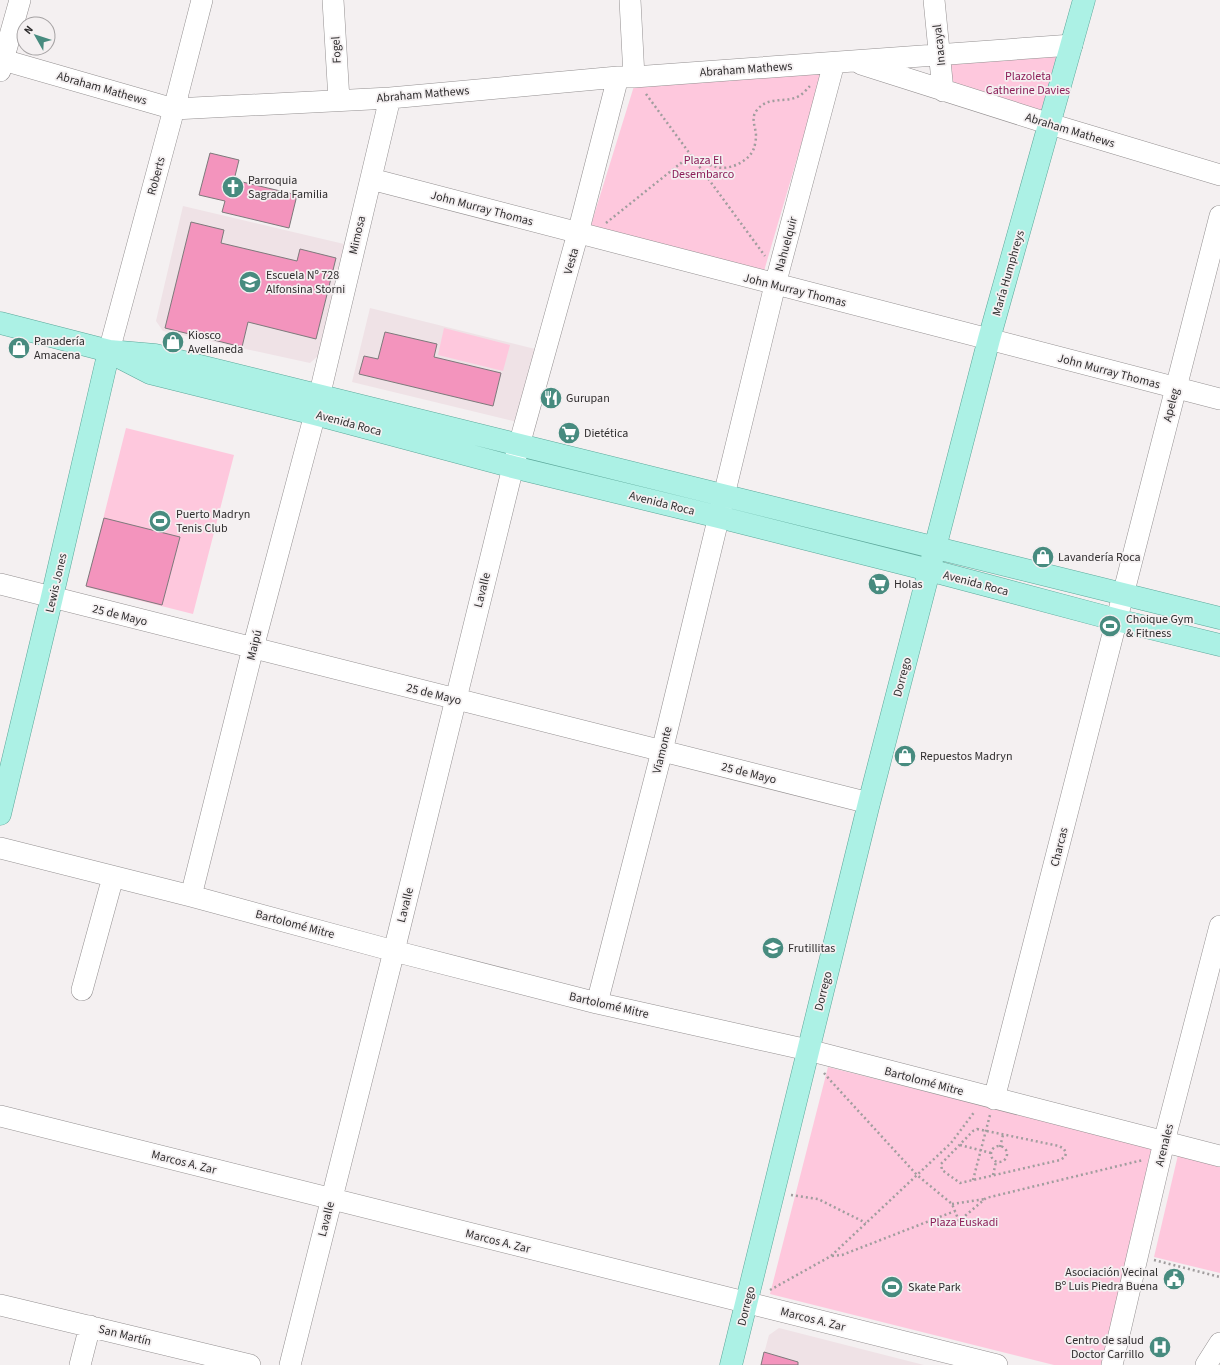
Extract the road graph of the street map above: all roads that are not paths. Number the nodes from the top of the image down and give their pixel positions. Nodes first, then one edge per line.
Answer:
1 (20, 0) edge
2 (202, 0) edge
3 (333, 0) edge
4 (630, 0) edge
5 (934, 0) edge
6 (1084, 0) edge
7 (1072, 45) junction
8 (940, 54) junction
9 (843, 62) junction
10 (1, 63) edge
11 (626, 77) junction
12 (943, 91) junction
13 (390, 98) junction
14 (338, 100) junction
15 (174, 109) junction
16 (1050, 124) junction
17 (1220, 175) edge
18 (371, 179) junction
19 (1220, 216) edge
20 (584, 235) junction
21 (776, 279) junction
22 (0, 322) edge
23 (989, 339) junction
24 (108, 351) junction
25 (1176, 388) junction
26 (1220, 399) edge
27 (317, 404) junction
28 (519, 445) junction
29 (513, 467) junction
30 (724, 495) junction
31 (719, 517) junction
32 (935, 548) junction
33 (929, 570) junction
34 (0, 584) edge
35 (1123, 594) junction
36 (52, 597) junction
37 (1220, 618) edge
38 (1117, 620) junction
39 (1220, 645) edge
40 (253, 648) junction
41 (455, 699) junction
42 (662, 751) junction
43 (869, 803) junction
44 (0, 814) edge
45 (0, 848) edge
46 (113, 876) junction
47 (191, 896) junction
48 (1220, 926) edge
49 (394, 951) junction
50 (82, 990) dead end
51 (597, 1003) junction
52 (808, 1050) junction
53 (990, 1098) junction
54 (0, 1116) edge
55 (1163, 1149) junction
56 (1220, 1156) edge
57 (331, 1199) junction
58 (747, 1303) junction
59 (0, 1305) edge
60 (90, 1326) junction
61 (1220, 1343) edge
62 (80, 1365) edge
63 (250, 1365) edge
64 (290, 1365) edge
65 (731, 1365) edge
66 (997, 1365) edge
67 (1112, 1365) edge
68 (1206, 1365) edge

1 - 10 street
2 - 15 street, Roberts
3 - 14 street, Fogel
4 - 11 street, Vesta
5 - 8 street, Inacayal
6 - 7 main road, María Humphreys
7 - 8 street, Abraham Mathews
7 - 16 main road, María Humphreys
8 - 9 street, Abraham Mathews
8 - 12 street, Inacayal
9 - 11 street, Abraham Mathews
9 - 12 street, Abraham Mathews
9 - 21 street, Nahuelquir
10 - 15 street, Abraham Mathews
11 - 13 street, Abraham Mathews
11 - 20 street, Vesta
12 - 16 street, Abraham Mathews
13 - 14 street, Abraham Mathews
13 - 18 street, Mimosa
14 - 15 street, Abraham Mathews
15 - 24 street, Roberts
16 - 17 street, Abraham Mathews
16 - 23 main road, María Humphreys
18 - 20 street, John Murray Thomas
18 - 27 street, Mimosa
19 - 25 street, Apeleg
20 - 21 street, John Murray Thomas
20 - 28 street, Vesta
21 - 23 street, John Murray Thomas
21 - 30 street, Nahuelquir
22 - 24 main road, Avenida Roca
23 - 25 street, John Murray Thomas
23 - 32 main road, María Humphreys
24 - 27 main road, Avenida Roca
24 - 36 main road, Lewis Jones
25 - 26 street, John Murray Thomas
25 - 35 street, Apeleg
27 - 28 main road, Avenida Roca
27 - 29 main road, Avenida Roca
27 - 40 street, Maipú
28 - 29 street, Lavalle
28 - 30 main road, Avenida Roca
29 - 31 main road, Avenida Roca
29 - 41 street, Lavalle
30 - 31 street, Viamonte
30 - 32 main road, Avenida Roca
31 - 33 main road, Avenida Roca
31 - 42 street, Viamonte
32 - 33 main road, Dorrego
32 - 35 main road, Avenida Roca
33 - 38 main road, Avenida Roca
33 - 43 main road, Dorrego
34 - 36 street, 25 de Mayo
35 - 37 main road, Avenida Roca
35 - 38 street, Charcas
36 - 40 street, 25 de Mayo
36 - 44 main road, Lewis Jones
38 - 39 main road, Avenida Roca
38 - 53 street, Charcas
40 - 41 street, 25 de Mayo
40 - 47 street, Maipú
41 - 42 street, 25 de Mayo
41 - 49 street, Lavalle
42 - 43 street, 25 de Mayo
42 - 51 street, Viamonte
43 - 52 main road, Dorrego
45 - 46 street, Bartolomé Mitre
46 - 47 street, Bartolomé Mitre
46 - 50 street
47 - 49 street, Bartolomé Mitre
48 - 55 street, Arenales
49 - 51 street, Bartolomé Mitre
49 - 57 street, Lavalle
51 - 52 street, Bartolomé Mitre
52 - 53 street, Bartolomé Mitre
52 - 58 main road, Dorrego
53 - 55 street, Bartolomé Mitre
54 - 57 street, Marcos A. Zar
55 - 56 street, Bartolomé Mitre
55 - 67 street, Arenales
57 - 58 street, Marcos A. Zar
57 - 64 street, Lavalle
58 - 65 main road, Dorrego
58 - 66 street, Marcos A. Zar
59 - 60 street, San Martín
60 - 62 street
60 - 63 street, San Martín
61 - 68 street

